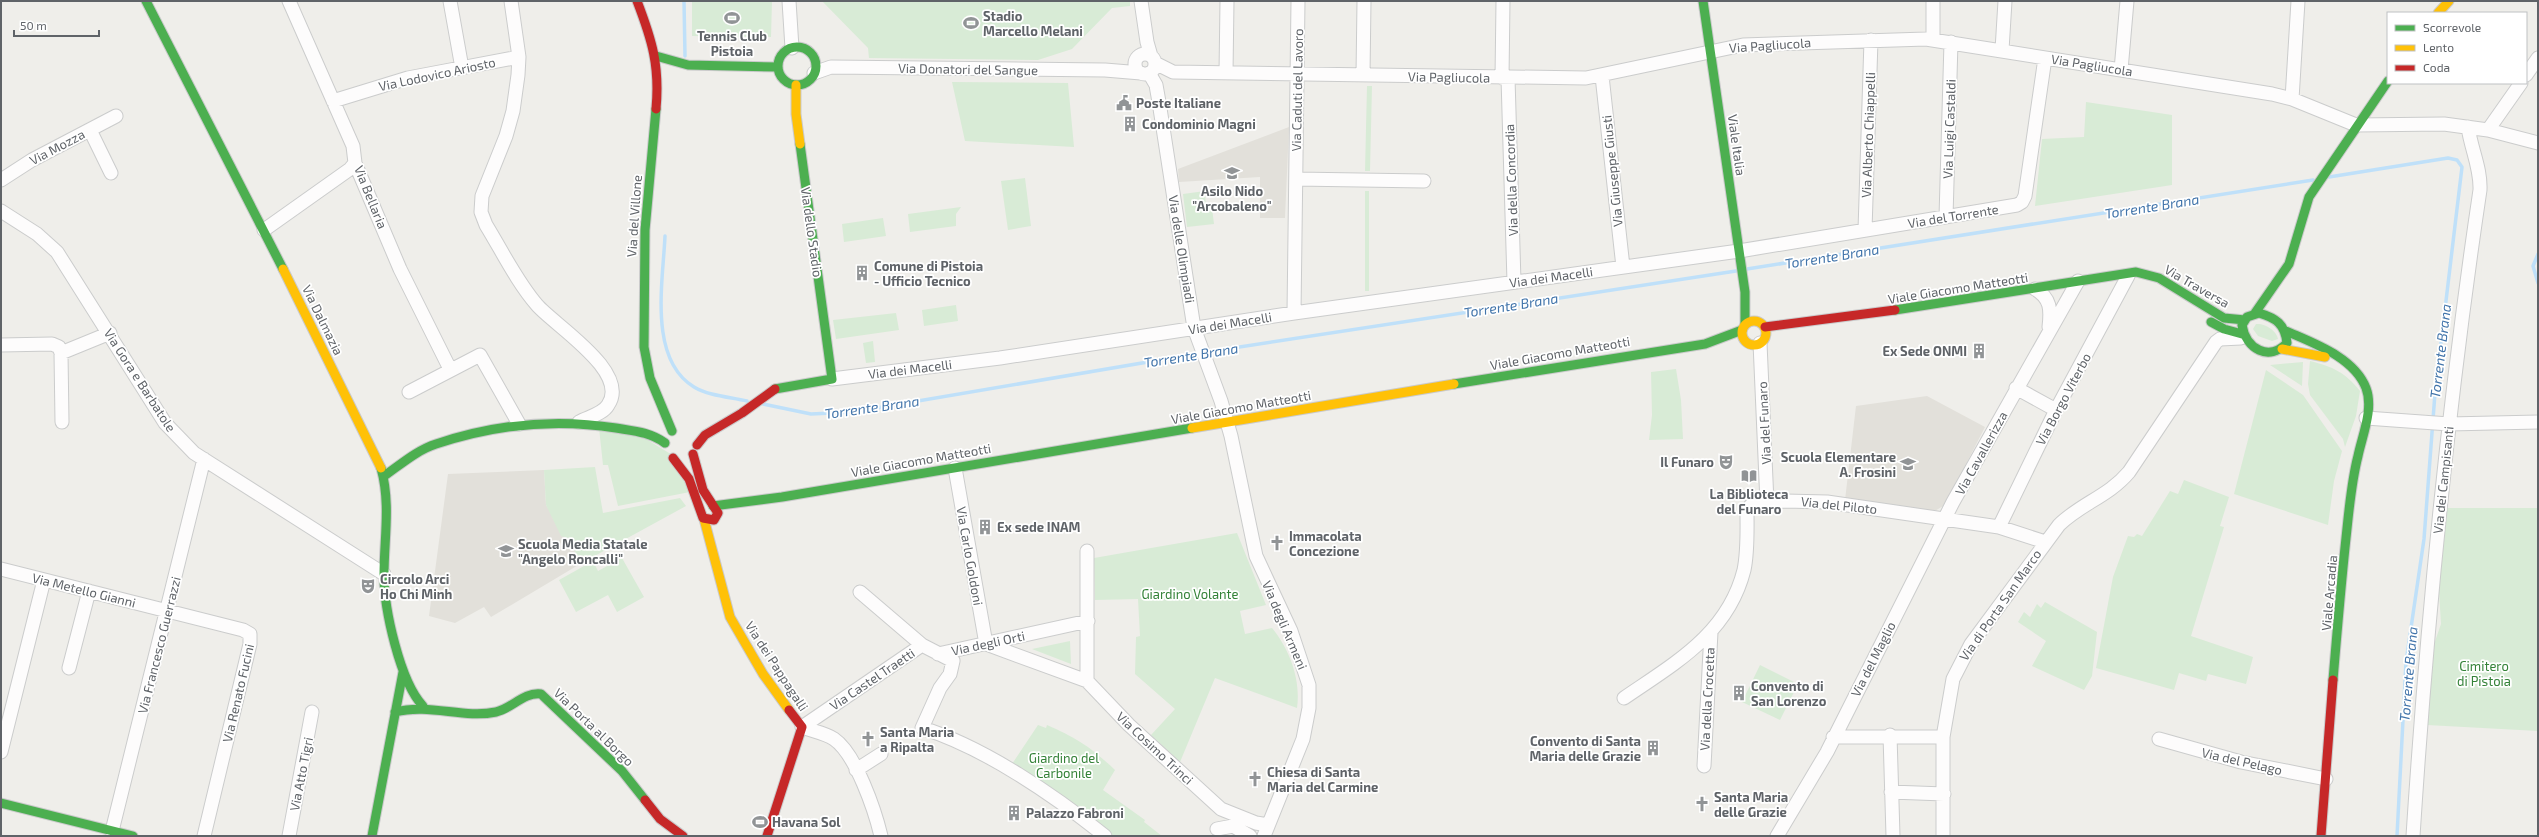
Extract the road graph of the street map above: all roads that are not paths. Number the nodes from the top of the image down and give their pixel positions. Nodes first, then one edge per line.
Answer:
1 (146, 1) edge
2 (289, 1) edge
3 (450, 1) edge
4 (511, 1) edge
5 (637, 1) edge
6 (789, 1) edge
7 (1141, 1) edge
8 (1227, 1) edge
9 (1298, 1) edge
10 (1364, 1) edge
11 (1503, 1) edge
12 (1703, 1) edge
13 (1933, 1) edge
14 (2005, 1) edge
15 (2127, 1) edge
16 (2298, 1) edge
17 (2440, 1) edge
18 (2449, 1) edge
19 (2435, 12) edge
20 (2439, 12) edge
21 (1870, 40) junction
22 (1933, 40) junction
23 (1951, 42) junction
24 (792, 48) junction
25 (2002, 50) junction
26 (1710, 52) junction
27 (656, 56) junction
28 (519, 57) junction
29 (2045, 58) junction
30 (2538, 58) edge
31 (688, 65) junction
32 (1149, 66) junction
33 (778, 67) junction
34 (815, 67) junction
35 (462, 68) junction
36 (1105, 70) junction
37 (2121, 70) junction
38 (1173, 72) junction
39 (664, 73) junction
40 (1226, 73) junction
41 (1297, 74) junction
42 (2527, 74) edge
43 (1364, 75) junction
44 (1602, 76) junction
45 (1505, 78) junction
46 (2387, 82) edge
47 (2520, 84) edge
48 (796, 85) junction
49 (1156, 88) junction
50 (2292, 99) junction
51 (333, 101) junction
52 (116, 116) dead end
53 (2356, 125) junction
54 (2468, 127) junction
55 (90, 130) junction
56 (2488, 130) junction
57 (2538, 143) edge
58 (355, 163) junction
59 (111, 173) dead end
60 (1296, 179) junction
61 (1, 180) edge
62 (1424, 181) dead end
63 (1, 211) edge
64 (1946, 217) junction
65 (264, 230) junction
66 (1865, 230) junction
67 (1739, 255) junction
68 (1623, 267) junction
69 (2129, 274) junction
70 (2280, 278) junction
71 (2078, 281) junction
72 (1514, 282) junction
73 (2036, 289) junction
74 (1745, 292) junction
75 (1294, 313) junction
76 (2255, 313) junction
77 (2269, 314) junction
78 (2245, 320) junction
79 (1755, 321) junction
80 (1744, 327) junction
81 (1194, 328) junction
82 (2049, 331) junction
83 (2286, 331) junction
84 (110, 333) junction
85 (2244, 336) junction
86 (1760, 337) junction
87 (1705, 344) junction
88 (1, 345) edge
89 (2282, 349) junction
90 (61, 353) junction
91 (2343, 362) junction
92 (450, 369) junction
93 (832, 379) junction
94 (2016, 388) junction
95 (409, 392) dead end
96 (2056, 410) junction
97 (2371, 418) junction
98 (62, 422) dead end
99 (579, 422) junction
100 (1227, 422) junction
101 (2538, 422) edge
102 (519, 424) junction
103 (2445, 424) junction
104 (693, 434) dead end
105 (665, 443) junction
106 (697, 445) junction
107 (693, 454) junction
108 (673, 458) junction
109 (204, 459) junction
110 (955, 468) junction
111 (384, 476) junction
112 (782, 497) junction
113 (1767, 503) junction
114 (713, 506) junction
115 (717, 517) junction
116 (1945, 518) junction
117 (704, 519) junction
118 (1999, 527) junction
119 (2045, 542) junction
120 (714, 548) junction
121 (1086, 551) dead end
122 (1, 569) edge
123 (384, 574) junction
124 (44, 580) junction
125 (89, 591) junction
126 (860, 592) dead end
127 (168, 611) junction
128 (1088, 621) junction
129 (1711, 632) junction
130 (986, 644) junction
131 (922, 645) junction
132 (938, 654) junction
133 (69, 668) dead end
134 (404, 671) junction
135 (1087, 681) junction
136 (1624, 698) dead end
137 (423, 706) junction
138 (312, 712) dead end
139 (395, 712) junction
140 (802, 727) junction
141 (1890, 736) junction
142 (1833, 737) junction
143 (1943, 737) junction
144 (2158, 740) dead end
145 (1, 752) edge
146 (881, 754) dead end
147 (1704, 766) dead end
148 (856, 770) junction
149 (2326, 779) junction
150 (1891, 792) junction
151 (1944, 794) junction
152 (1, 803) edge
153 (1226, 813) junction
154 (1266, 830) edge
155 (112, 831) junction
156 (1213, 833) edge
157 (133, 836) edge
158 (204, 836) edge
159 (289, 836) edge
160 (372, 836) edge
161 (683, 836) edge
162 (767, 836) edge
163 (881, 836) edge
164 (1105, 836) edge
165 (1250, 836) edge
166 (1777, 836) edge
167 (1893, 836) edge
168 (1943, 836) edge
169 (2321, 836) edge
170 (2413, 836) edge

1 - 65 street, Via Dalmazia
2 - 51 street, Via Bellaria
3 - 35 street
4 - 28 street
5 - 27 street, Via del Villone
6 - 24 street
7 - 32 street, Via delle Olimpiadi
8 - 40 street
9 - 41 street, Via Caduti del Lavoro
10 - 43 street
11 - 45 street, Via della Concordia
12 - 26 street, Viale Italia
13 - 22 street
14 - 25 street
15 - 37 street
16 - 50 street
17 - 19 street
18 - 20 street
21 - 22 street, Via Pagliucola
21 - 26 street, Via Pagliucola
21 - 66 street, Via Alberto Chiappelli
22 - 23 street, Via Pagliucola
23 - 25 street, Via Pagliucola
23 - 64 street, Via Luigi Castaldi
24 - 33 street
24 - 34 street
25 - 29 street, Via Pagliucola
26 - 44 street, Via Pagliucola
26 - 67 street, Viale Italia
27 - 31 street
27 - 39 street, Via del Villone
28 - 35 street, Via Lodovico Ariosto
28 - 99 street
29 - 37 street, Via Pagliucola
29 - 64 street, Via del Torrente
30 - 42 street
31 - 33 street
31 - 39 street
32 - 36 street, Via Donatori del Sangue
32 - 36 street, Via Donatori del Sangue
32 - 38 street, Via Pagliucola
32 - 49 street, Via delle Olimpiadi
33 - 48 street
34 - 36 street, Via Donatori del Sangue
34 - 48 street
35 - 51 street, Via Lodovico Ariosto
37 - 50 street, Via Pagliucola
38 - 40 street, Via Pagliucola
38 - 49 street
39 - 105 street, Via del Villone
40 - 41 street, Via Pagliucola
41 - 43 street, Via Pagliucola
41 - 60 street, Via Caduti del Lavoro
43 - 45 street, Via Pagliucola
44 - 45 street, Via Pagliucola
44 - 68 street, Via Giuseppe Giusti
45 - 72 street, Via della Concordia
46 - 53 street
47 - 56 street
48 - 93 street, Via dello Stadio
49 - 81 street, Via delle Olimpiadi
50 - 53 street, Via Pagliucola
51 - 58 street, Via Bellaria
52 - 55 street, Via Mozza
53 - 54 street
53 - 70 street
54 - 56 street
54 - 103 street, Via dei Campisanti
55 - 59 street
55 - 61 street, Via Mozza
56 - 57 street
58 - 65 street
58 - 92 street, Via Bellaria
60 - 62 street
60 - 75 street, Via Caduti del Lavoro
63 - 84 street, Via Gora e Barbatole
64 - 66 street, Via del Torrente
65 - 111 street, Via Dalmazia
66 - 67 street, Via del Torrente
67 - 68 street, Via dei Macelli
67 - 74 street, Viale Italia
68 - 72 street, Via dei Macelli
69 - 71 street, Via Traversa
69 - 78 street, Via Traversa
69 - 85 street, Via Traversa
69 - 96 street, Via Borgo Viterbo
70 - 76 street
70 - 77 street
71 - 73 street, Viale Giacomo Matteotti
71 - 82 street, Via Cavallerizza
72 - 75 street, Via dei Macelli
73 - 82 street, Via Cavallerizza
73 - 86 street, Viale Giacomo Matteotti
74 - 79 street, Viale Italia
74 - 80 street, Viale Italia
75 - 81 street, Via dei Macelli
76 - 77 street
76 - 78 street
77 - 83 street
78 - 85 street
79 - 80 street, Viale Giacomo Matteotti
79 - 86 street
80 - 86 street
80 - 87 street, Viale Giacomo Matteotti
81 - 93 street, Via dei Macelli
81 - 100 street, Via delle Olimpiadi
82 - 94 street, Via Cavallerizza
83 - 89 street
83 - 91 street, Viale Arcadia
84 - 90 street
84 - 109 street, Via Gora e Barbatole
85 - 89 street
85 - 119 street, Via di Porta San Marco
86 - 87 street, Viale Giacomo Matteotti
86 - 113 street, Via del Funaro
87 - 100 street, Viale Giacomo Matteotti
88 - 90 street
89 - 91 street, Viale Arcadia
90 - 98 street
91 - 97 street, Viale Arcadia
92 - 95 street
92 - 102 street
93 - 106 street, Via dei Macelli
94 - 96 street
94 - 116 street, Via Cavallerizza
96 - 118 street, Via Borgo Viterbo
97 - 103 street
97 - 149 street, Viale Arcadia
99 - 102 street
99 - 105 street
100 - 110 street, Viale Giacomo Matteotti
100 - 154 street, Via degli Armeni
101 - 103 street
102 - 111 street
103 - 170 street, Via dei Campisanti
104 - 106 street
105 - 108 street
106 - 107 street
107 - 108 street
107 - 114 street
108 - 117 street
109 - 123 street, Via Gora e Barbatole
109 - 127 street, Via Francesco Guerrazzi
110 - 112 street, Viale Giacomo Matteotti
110 - 130 street, Via Carlo Goldoni
111 - 123 street, Via Dalmazia
112 - 114 street
112 - 115 street
113 - 116 street, Via del Piloto
113 - 129 street, Via del Piloto
114 - 115 street
115 - 117 street
115 - 120 street
116 - 118 street, Via del Piloto
116 - 142 street, Via del Maglio
117 - 120 street
118 - 119 street, Via del Piloto
119 - 143 street, Via di Porta San Marco
120 - 140 street, Via dei Pappagalli
121 - 128 street
122 - 124 street, Via Metello Gianni
123 - 134 street, Via Dalmazia
124 - 125 street, Via Metello Gianni
124 - 145 street
125 - 127 street, Via Metello Gianni
125 - 133 street
126 - 131 street, Via degli Orti
127 - 155 street, Via Francesco Guerrazzi
127 - 158 street, Via Renato Fucini
128 - 130 street, Via degli Orti
128 - 135 street
129 - 136 street
129 - 147 street, Via della Crocetta
130 - 132 street, Via degli Orti
130 - 135 street, Via Cosimo Trinci
131 - 132 street, Via degli Orti
131 - 140 street, Via Castel Traetti
132 - 164 street
134 - 137 street, Via Dalmazia
134 - 139 street, Via Dalmazia
135 - 153 street, Via Cosimo Trinci
137 - 139 street, Via Porta al Borgo
137 - 161 street, Via Porta al Borgo
138 - 159 street, Via Atto Tigri
139 - 160 street, Via Dalmazia
140 - 148 street
140 - 162 street
141 - 142 street
141 - 143 street
141 - 150 street
142 - 166 street, Via del Maglio
143 - 151 street, Via di Porta San Marco
144 - 149 street, Via del Pelago
146 - 148 street
148 - 163 street
149 - 169 street, Viale Arcadia
150 - 151 street
150 - 167 street
151 - 168 street, Via di Porta San Marco
152 - 155 street
153 - 154 street
153 - 156 street
155 - 157 street
156 - 165 street

